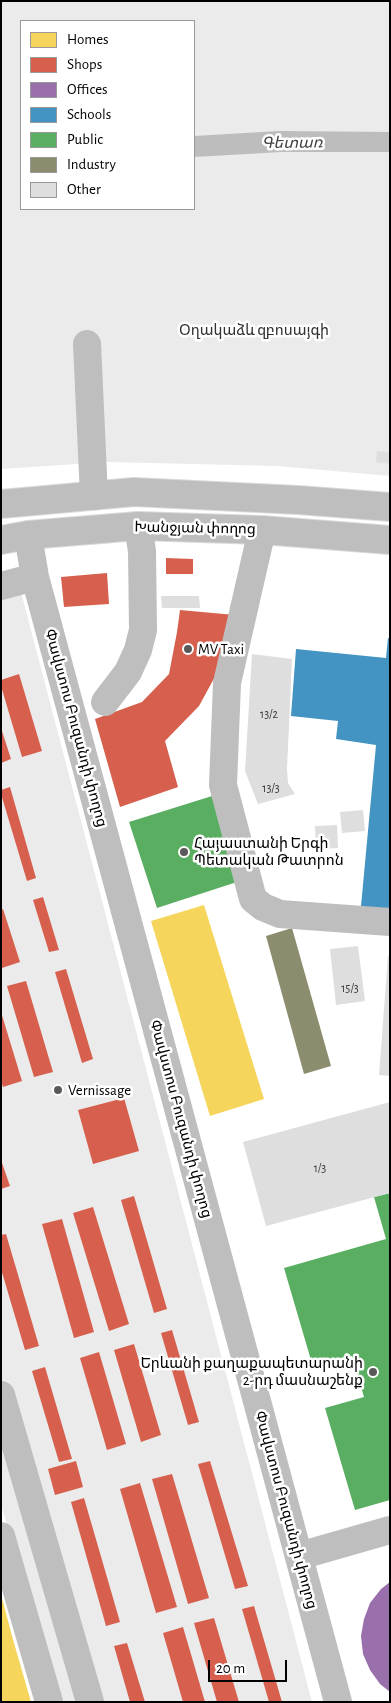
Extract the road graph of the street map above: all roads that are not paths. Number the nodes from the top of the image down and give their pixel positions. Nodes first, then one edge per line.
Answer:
1 (87, 344) dead end
2 (94, 496) junction
3 (1, 504) edge
4 (390, 507) edge
5 (138, 526) junction
6 (262, 530) junction
7 (28, 535) junction
8 (1, 540) edge
9 (390, 540) edge
10 (35, 577) junction
11 (1, 586) edge
12 (105, 702) dead end
13 (390, 922) edge
14 (1, 1395) edge
15 (268, 1442) junction
16 (390, 1530) edge
17 (1, 1536) edge
18 (299, 1556) junction
19 (49, 1702) edge
20 (90, 1702) edge
21 (320, 1702) edge
22 (338, 1702) edge

1 - 2 street
2 - 3 street, Խանջյան փողոց
2 - 4 street, Խանջյան փողոց
5 - 6 street, Խանջյան փողոց
5 - 7 street, Խանջյան փողոց
5 - 12 street
6 - 9 street, Խանջյան փողոց
6 - 13 street
7 - 8 street, Խանջյան փողոց
7 - 10 street, Փավստոս Բուզանդի փողոց
10 - 11 street
10 - 15 street, Փավստոս Բուզանդի փողոց
14 - 20 street
15 - 18 street, Փավստոս Բուզանդի փողոց
15 - 21 street
16 - 18 street
17 - 19 street
18 - 22 street, Փավստոս Բուզանդի փողոց

